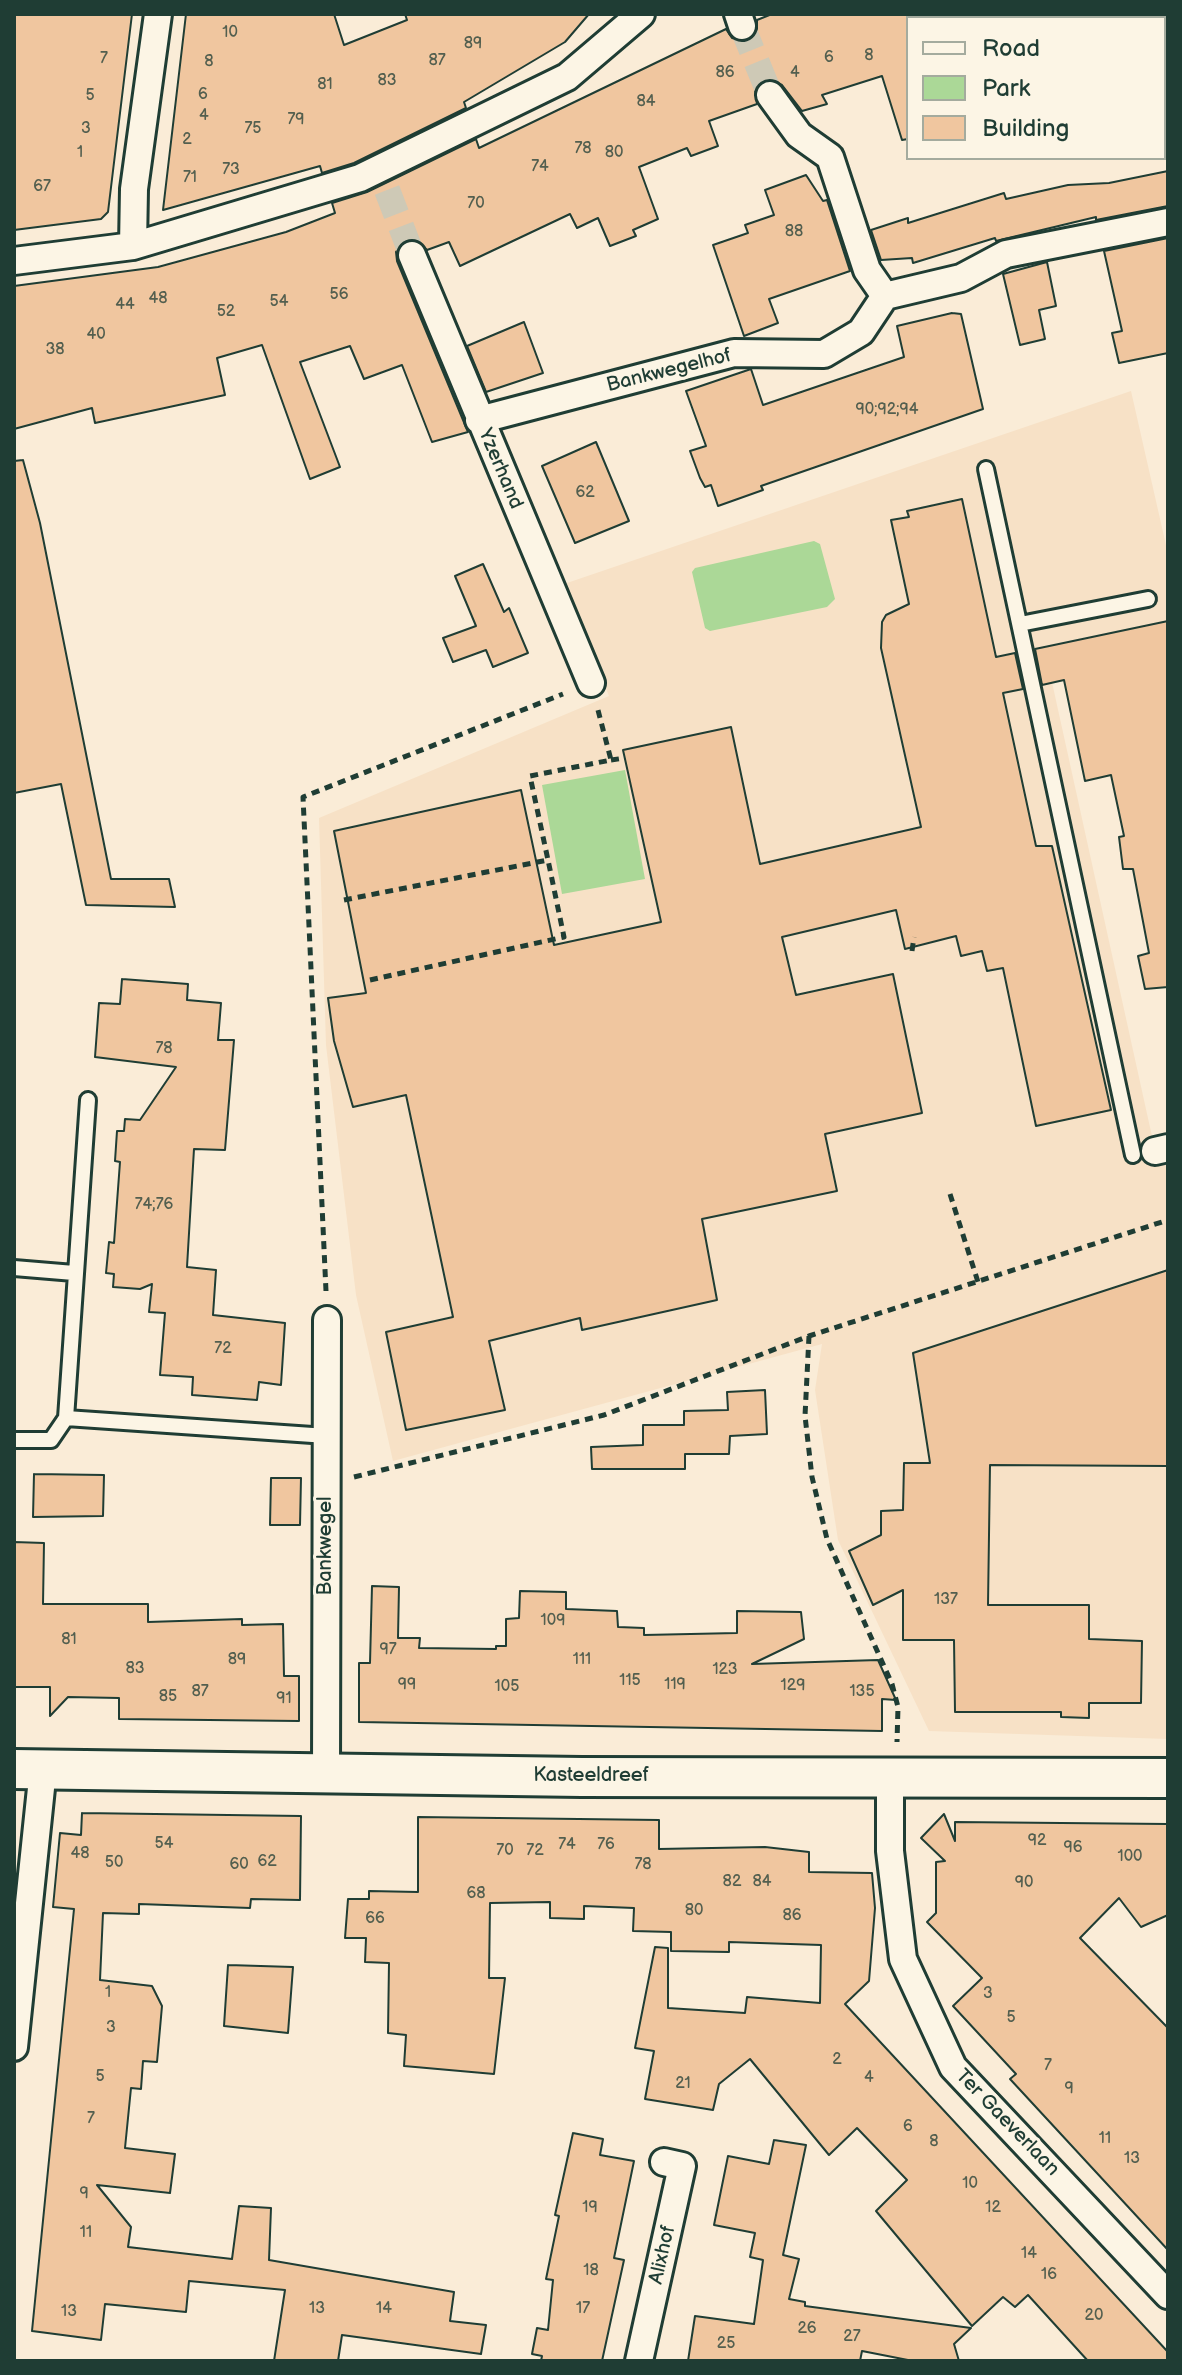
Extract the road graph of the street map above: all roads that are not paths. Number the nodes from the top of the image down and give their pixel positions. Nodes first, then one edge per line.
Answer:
1 (158, 14) edge
2 (641, 14) edge
3 (770, 95) tunnel mouth
4 (1168, 222) edge
5 (133, 246) junction
6 (412, 255) tunnel mouth
7 (14, 261) edge
8 (885, 296) junction
9 (479, 420) junction
10 (986, 469) dead end
11 (1148, 599) dead end
12 (1020, 624) junction
13 (591, 683) road end
14 (88, 1100) dead end
15 (1152, 1151) edge
16 (14, 1268) edge
17 (74, 1273) junction
18 (327, 1320) road end
19 (66, 1418) junction
20 (327, 1436) junction
21 (14, 1440) edge
22 (28, 1769) edge
23 (326, 1772) junction
24 (890, 1777) junction
25 (1168, 1778) edge
26 (14, 2047) edge
27 (664, 2162) dead end
28 (1168, 2295) edge
29 (639, 2361) edge

1 - 5 street
2 - 5 street
3 - 8 street
4 - 8 street
5 - 7 street
6 - 9 street, Yzerhand
8 - 9 street, Bankwegelhof
9 - 13 street, Yzerhand
10 - 12 lane
11 - 12 lane
12 - 15 lane
14 - 17 lane
16 - 17 lane
17 - 19 lane
18 - 20 street, Bankwegel
19 - 20 lane
19 - 21 lane
20 - 23 street, Bankwegel
22 - 23 street, Kasteeldreef
22 - 26 street
23 - 24 street, Kasteeldreef
24 - 25 street, Kasteeldreef
24 - 28 street, Ter Gaeverlaan
27 - 29 street, Alixhof

